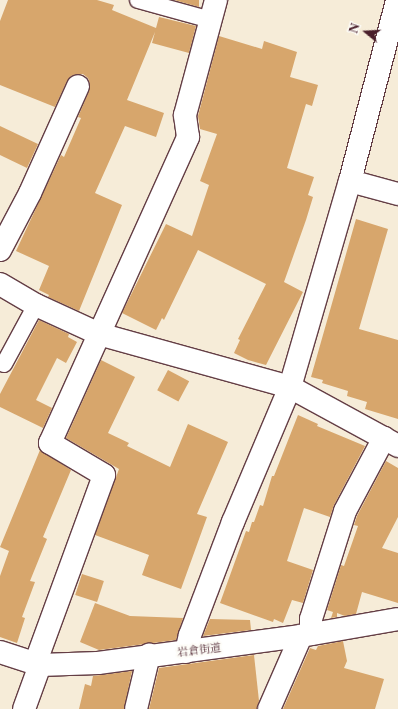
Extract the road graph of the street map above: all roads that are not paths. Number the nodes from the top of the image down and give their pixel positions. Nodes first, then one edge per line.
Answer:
1 (138, 0) edge
2 (397, 0) edge
3 (214, 10) edge
4 (78, 86) dead end
5 (350, 181) junction
6 (398, 194) edge
7 (0, 250) edge
8 (0, 284) edge
9 (36, 305) junction
10 (99, 334) junction
11 (4, 364) dead end
12 (290, 387) junction
13 (391, 442) edge
14 (398, 619) edge
15 (306, 635) junction
16 (0, 652) edge
17 (186, 652) junction
18 (149, 655) junction
19 (37, 665) junction
20 (24, 709) edge
21 (136, 709) edge
22 (270, 709) edge

1 - 3 lane
2 - 5 street
3 - 10 street
4 - 7 street
5 - 6 street
5 - 12 street
8 - 9 street
9 - 10 street
9 - 11 lane
10 - 12 street
10 - 19 street
12 - 13 street
12 - 17 street
13 - 15 street
14 - 15 street, 岩倉街道
15 - 17 street, 岩倉街道
15 - 22 street
16 - 19 street, 岩倉街道
17 - 18 street, 岩倉街道
18 - 19 street, 岩倉街道
18 - 21 street
19 - 20 street

